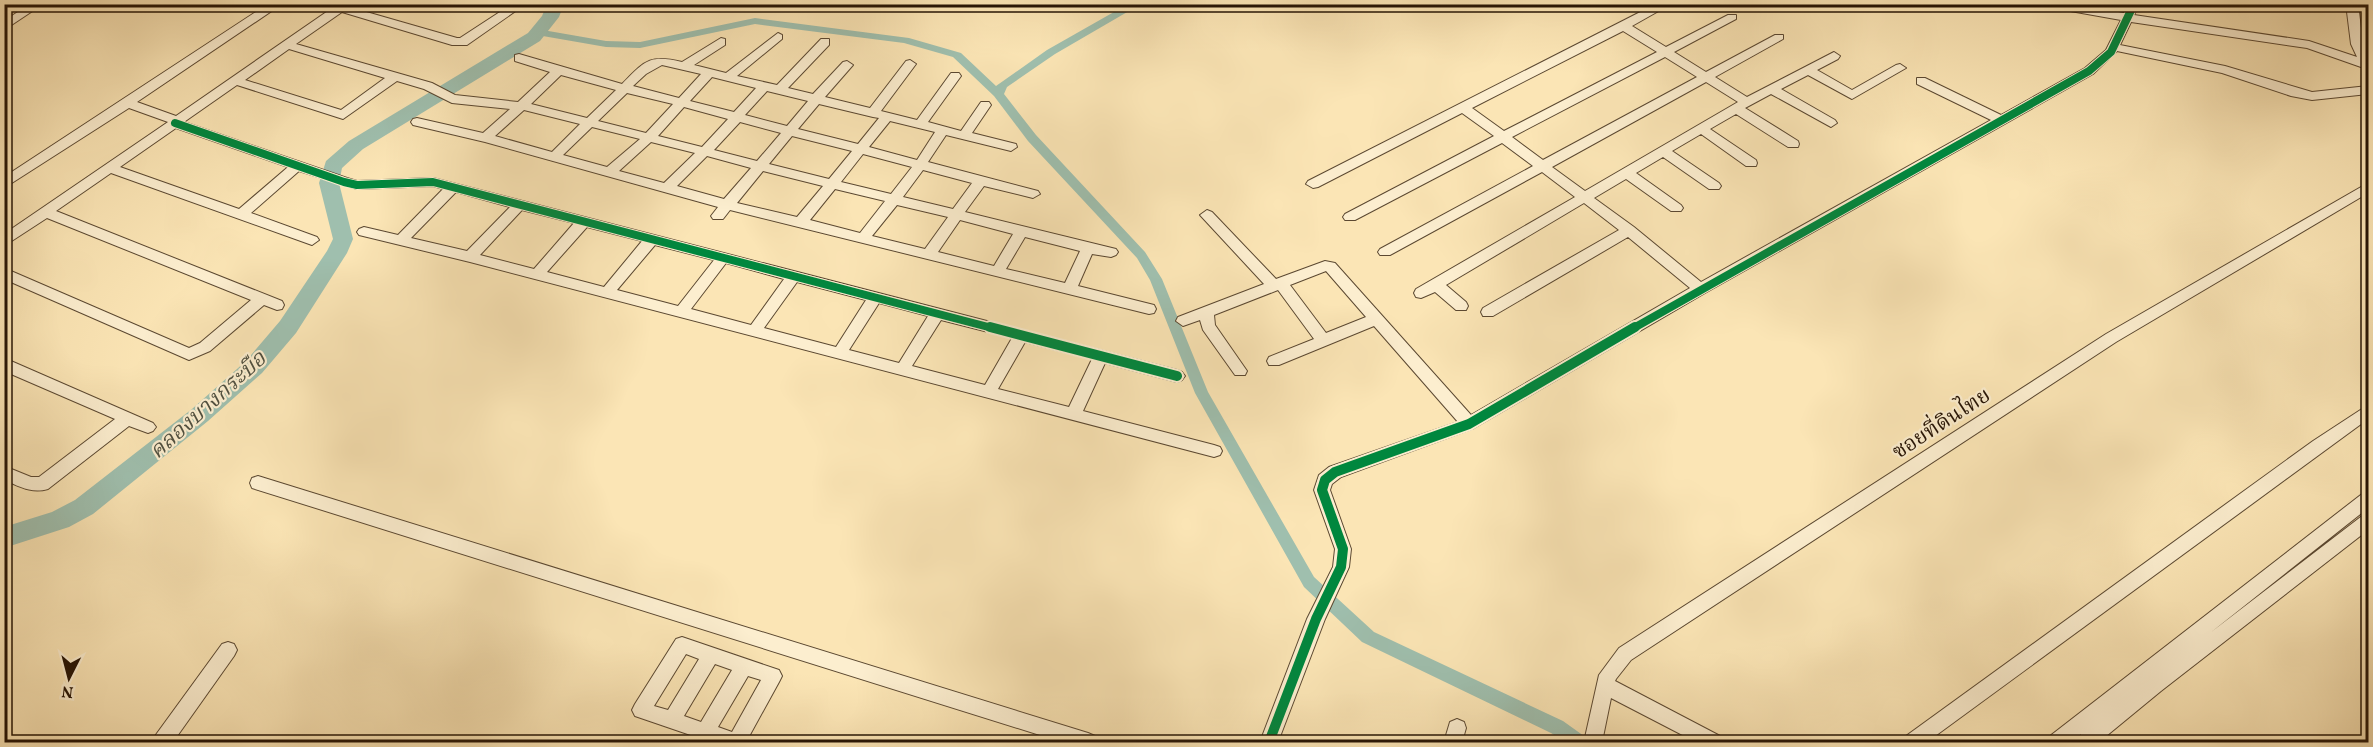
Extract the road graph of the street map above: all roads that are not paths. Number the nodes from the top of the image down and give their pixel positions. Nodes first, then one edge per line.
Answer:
1 (38, 4) edge
2 (277, 4) edge
3 (1666, 4) edge
4 (2048, 4) edge
5 (2134, 4) edge
6 (2352, 4) edge
7 (344, 6) edge
8 (508, 6) edge
9 (2087, 8) edge
10 (528, 12) dead end
11 (1732, 17) dead end
12 (2128, 18) junction
13 (4, 27) edge
14 (1625, 27) junction
15 (778, 37) dead end
16 (1779, 37) dead end
17 (721, 42) dead end
18 (825, 42) dead end
19 (287, 45) junction
20 (2114, 46) junction
21 (1666, 52) junction
22 (1834, 56) dead end
23 (519, 58) dead end
24 (910, 64) dead end
25 (847, 66) dead end
26 (683, 67) junction
27 (2367, 67) edge
28 (1900, 68) dead end
29 (1808, 70) junction
30 (559, 71) junction
31 (709, 73) junction
32 (955, 76) dead end
33 (1704, 76) junction
34 (394, 77) junction
35 (728, 77) junction
36 (236, 81) junction
37 (1921, 81) dead end
38 (764, 86) junction
39 (626, 88) junction
40 (1771, 89) junction
41 (779, 90) junction
42 (2368, 90) edge
43 (816, 99) junction
44 (128, 103) junction
45 (682, 104) junction
46 (985, 105) dead end
47 (1742, 105) junction
48 (523, 106) junction
49 (1465, 109) junction
50 (873, 113) junction
51 (738, 117) junction
52 (887, 117) junction
53 (2001, 120) junction
54 (176, 122) junction
55 (417, 122) dead end
56 (590, 122) junction
57 (1831, 123) dead end
58 (920, 124) junction
59 (1702, 129) junction
60 (943, 130) junction
61 (790, 131) junction
62 (650, 136) junction
63 (964, 136) junction
64 (1501, 136) junction
65 (486, 138) junction
66 (1793, 144) dead end
67 (1011, 147) dead end
68 (862, 149) junction
69 (703, 152) junction
70 (1664, 152) junction
71 (554, 157) junction
72 (1751, 163) dead end
73 (920, 164) junction
74 (762, 165) junction
75 (1541, 166) junction
76 (111, 168) junction
77 (299, 168) junction
78 (609, 172) junction
79 (1627, 173) junction
80 (981, 180) junction
81 (833, 183) junction
82 (4, 184) edge
83 (1313, 184) dead end
84 (1714, 186) dead end
85 (668, 187) junction
86 (2368, 187) edge
87 (452, 188) junction
88 (1033, 194) dead end
89 (1585, 197) junction
90 (896, 198) junction
91 (519, 205) junction
92 (728, 205) junction
93 (1676, 208) dead end
94 (45, 212) junction
95 (957, 214) junction
96 (240, 215) junction
97 (1207, 215) dead end
98 (718, 216) dead end
99 (1350, 217) dead end
100 (583, 222) junction
101 (800, 223) junction
102 (1022, 230) junction
103 (1629, 230) junction
104 (364, 232) dead end
105 (863, 238) junction
106 (652, 239) junction
107 (312, 240) dead end
108 (401, 240) junction
109 (4, 241) edge
110 (1088, 248) junction
111 (1111, 252) dead end
112 (1386, 252) dead end
113 (928, 255) junction
114 (471, 257) junction
115 (723, 258) junction
116 (997, 272) junction
117 (4, 273) edge
118 (537, 275) junction
119 (793, 277) junction
120 (1278, 285) junction
121 (1436, 285) junction
122 (1070, 289) junction
123 (1700, 289) junction
124 (607, 293) junction
125 (1421, 294) dead end
126 (263, 298) junction
127 (875, 298) junction
128 (278, 305) dead end
129 (1461, 306) dead end
130 (1149, 309) dead end
131 (681, 312) junction
132 (1488, 312) dead end
133 (1206, 313) junction
134 (937, 314) junction
135 (1376, 319) junction
136 (1183, 321) dead end
137 (754, 331) junction
138 (1021, 336) junction
139 (1323, 340) junction
140 (839, 354) junction
141 (1101, 356) junction
142 (1274, 361) dead end
143 (4, 364) edge
144 (903, 370) junction
145 (1240, 371) dead end
146 (1177, 376) dead end
147 (989, 392) junction
148 (2368, 411) edge
149 (1073, 415) junction
150 (128, 418) junction
151 (1469, 424) junction
152 (148, 428) dead end
153 (1214, 451) dead end
154 (4, 472) edge
155 (258, 483) dead end
156 (2368, 499) edge
157 (2368, 521) edge
158 (2320, 537) junction
159 (2337, 547) junction
160 (228, 650) dead end
161 (711, 655) junction
162 (744, 666) junction
163 (2155, 676) junction
164 (1605, 685) junction
165 (672, 720) junction
166 (705, 732) junction
167 (162, 742) edge
168 (735, 742) edge
169 (1088, 742) edge
170 (1269, 742) edge
171 (1593, 742) edge
172 (1713, 742) edge
173 (1913, 742) edge
174 (2057, 742) edge
175 (2086, 742) edge

1 - 13 street
2 - 44 street
3 - 14 street
4 - 9 street
5 - 12 street
6 - 27 street
7 - 8 street
7 - 19 street
8 - 10 street
9 - 12 street
11 - 21 street
12 - 20 street
12 - 27 street
14 - 21 street
14 - 49 street
15 - 35 street
16 - 33 street
17 - 26 street
18 - 41 street
19 - 34 street
19 - 36 street
20 - 42 street
20 - 53 street
21 - 33 street
21 - 64 street
22 - 29 street
23 - 30 street
24 - 50 street
25 - 43 street
26 - 31 street
26 - 39 street
28 - 29 street
29 - 40 street
30 - 39 street
30 - 48 street
31 - 35 street
31 - 45 street
32 - 58 street
33 - 47 street
33 - 75 street
34 - 36 street
34 - 48 street
35 - 38 street
36 - 54 street
37 - 53 street
38 - 41 street
38 - 51 street
39 - 45 street
39 - 56 street
40 - 47 street
40 - 57 street
41 - 43 street
43 - 50 street
43 - 61 street
44 - 54 street
44 - 82 street
45 - 51 street
45 - 62 street
46 - 63 street
47 - 59 street
47 - 66 street
48 - 56 street
48 - 65 street
49 - 64 street
49 - 83 street
50 - 52 street
51 - 61 street
51 - 69 street
52 - 58 street
52 - 68 street
53 - 123 street
54 - 76 street
54 - 77 street
55 - 65 street
56 - 62 street
56 - 71 street
58 - 60 street
59 - 70 street
59 - 72 street
60 - 63 street
60 - 73 street
61 - 68 street
61 - 74 street
62 - 69 street
62 - 78 street
63 - 67 street
64 - 75 street
64 - 99 street
65 - 71 street
68 - 73 street
68 - 81 street
69 - 74 street
69 - 85 street
70 - 79 street
70 - 84 street
71 - 78 street
73 - 80 street
73 - 90 street
74 - 81 street
74 - 92 street
75 - 89 street
75 - 112 street
76 - 94 street
76 - 96 street
77 - 87 street
77 - 96 street
78 - 85 street
79 - 89 street
79 - 93 street
80 - 88 street
80 - 95 street
81 - 90 street
81 - 101 street
85 - 92 street
86 - 164 street, ซอยที่ดินไทย
87 - 91 street
87 - 108 street
89 - 103 street
89 - 121 street
90 - 95 street
90 - 105 street
91 - 100 street
91 - 114 street
92 - 98 street
92 - 101 street
94 - 109 street
94 - 126 street
95 - 102 street
95 - 113 street
96 - 107 street
97 - 120 street
100 - 106 street
100 - 118 street
101 - 105 street
102 - 110 street
102 - 116 street
103 - 123 street
103 - 132 street
104 - 108 street
105 - 113 street
106 - 115 street
106 - 124 street
108 - 114 street
110 - 111 street
110 - 122 street
113 - 116 street
114 - 118 street
115 - 119 street
115 - 131 street
116 - 122 street
117 - 126 street
118 - 124 street
119 - 127 street
119 - 137 street
120 - 133 street
120 - 135 street
120 - 139 street
121 - 125 street
121 - 129 street
122 - 130 street
123 - 151 street
124 - 131 street
126 - 128 street
127 - 134 street
127 - 140 street
131 - 137 street
133 - 136 street
133 - 145 street
134 - 138 street
134 - 144 street
135 - 139 street
135 - 151 street
137 - 140 street
138 - 141 street
138 - 147 street
139 - 142 street
140 - 144 street
141 - 146 street
141 - 149 street
143 - 150 street
144 - 147 street
147 - 149 street
148 - 173 street
149 - 153 street
150 - 152 street
150 - 154 street
151 - 170 street
155 - 169 street
156 - 158 street
157 - 159 street
158 - 159 street
158 - 163 street
159 - 163 street
160 - 167 street
161 - 162 street
161 - 165 street
161 - 165 street
162 - 166 street
162 - 168 street
163 - 174 street
163 - 175 street
164 - 171 street, ซอยที่ดินไทย
164 - 172 street
165 - 166 street
166 - 168 street

